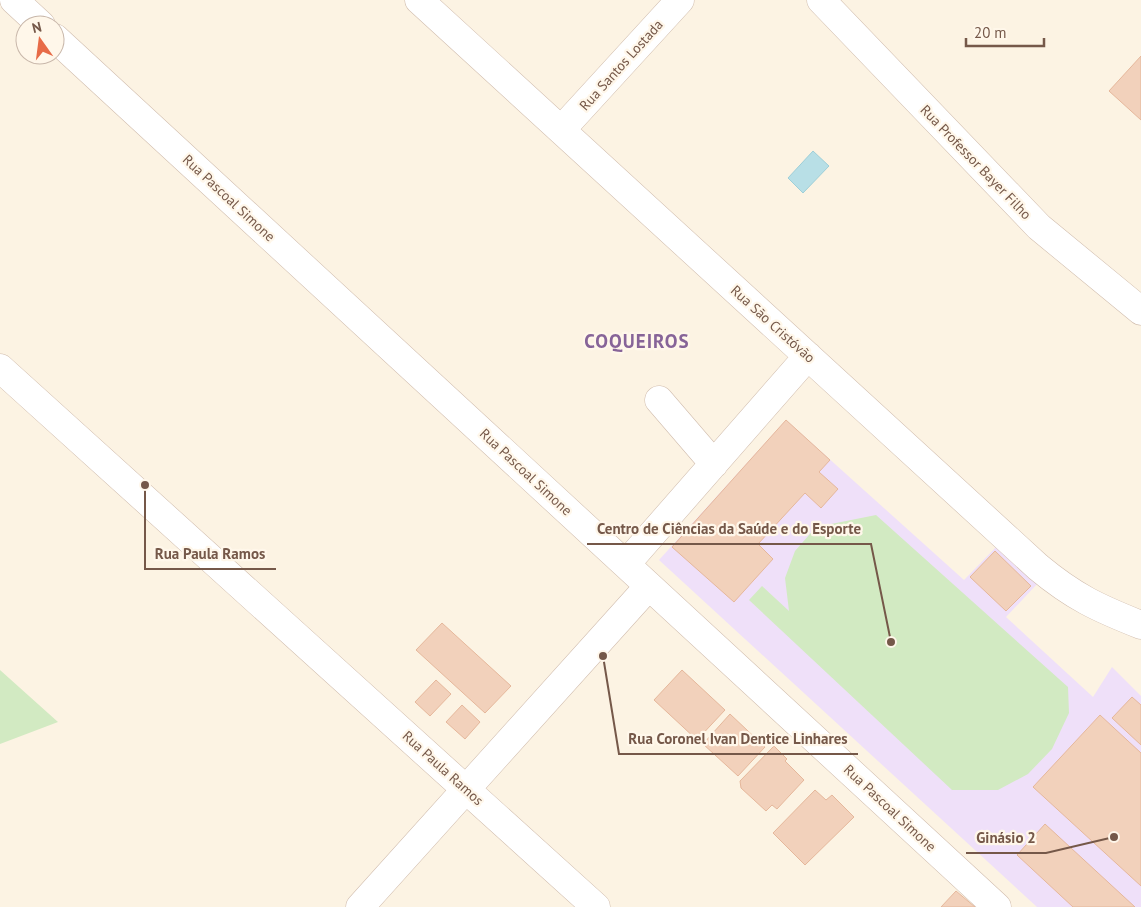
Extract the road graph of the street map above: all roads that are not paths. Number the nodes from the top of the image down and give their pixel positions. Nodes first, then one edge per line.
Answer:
1 (14, 0) edge
2 (420, 0) edge
3 (822, 0) edge
4 (672, 3) edge
5 (30, 15) edge
6 (65, 47) edge
7 (561, 130) junction
8 (1141, 312) edge
9 (808, 356) junction
10 (0, 368) edge
11 (659, 400) dead end
12 (714, 464) junction
13 (626, 564) junction
14 (649, 586) junction
15 (1141, 626) edge
16 (466, 790) junction
17 (360, 907) edge
18 (596, 907) edge
19 (997, 907) edge

1 - 5 street
2 - 7 street, Rua São Cristóvão
3 - 8 street, Rua Professor Bayer Filho
4 - 7 street, Rua Santos Lostada
6 - 13 street, Rua Pascoal Simone
7 - 9 street, Rua São Cristóvão
9 - 12 street
9 - 15 street, Rua São Cristóvão
10 - 16 street, Rua Paula Ramos
11 - 12 street
12 - 13 street
13 - 14 street, Rua Pascoal Simone
14 - 16 street
14 - 19 street, Rua Pascoal Simone
16 - 17 street
16 - 18 street, Rua Paula Ramos

